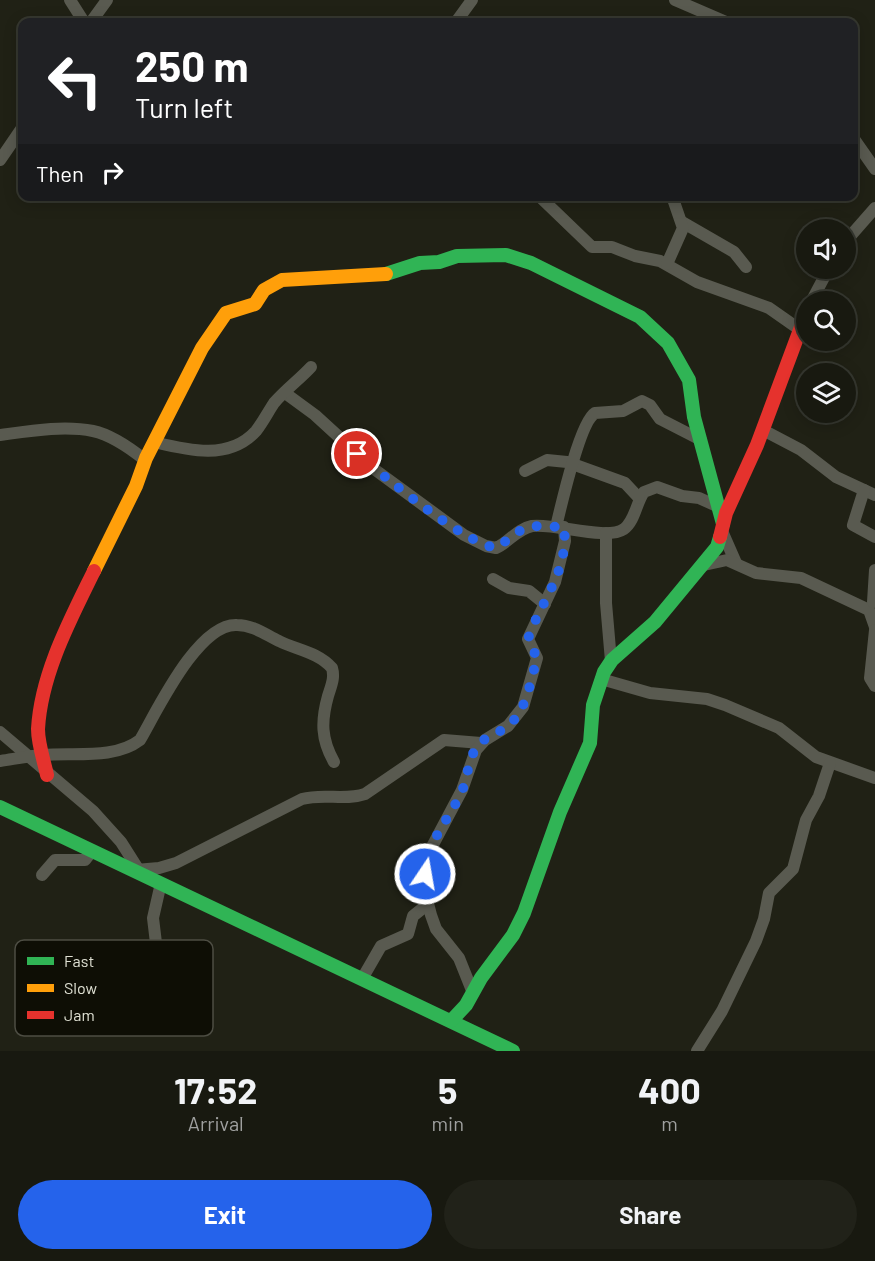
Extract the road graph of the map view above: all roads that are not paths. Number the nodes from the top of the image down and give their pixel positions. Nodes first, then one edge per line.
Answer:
1 (70, 0) edge
2 (107, 0) edge
3 (472, 0) edge
4 (675, 0) edge
5 (81, 18) edge
6 (94, 18) edge
7 (459, 18) edge
8 (717, 18) edge
9 (18, 134) edge
10 (858, 143) edge
11 (0, 159) edge
12 (873, 160) edge
13 (544, 201) edge
14 (674, 201) edge
15 (875, 208) edge
16 (682, 222) junction
17 (856, 230) edge
18 (667, 264) junction
19 (746, 267) dead end
20 (796, 327) edge
21 (796, 337) edge
22 (311, 367) dead end
23 (285, 393) junction
24 (763, 430) junction
25 (0, 435) edge
26 (701, 440) junction
27 (154, 442) junction
28 (145, 460) junction
29 (574, 464) junction
30 (525, 471) dead end
31 (870, 492) edge
32 (639, 498) junction
33 (718, 507) junction
34 (560, 527) junction
35 (723, 527) junction
36 (606, 533) junction
37 (875, 537) edge
38 (736, 563) junction
39 (704, 565) junction
40 (875, 570) edge
41 (493, 579) dead end
42 (545, 604) junction
43 (870, 604) edge
44 (875, 628) edge
45 (611, 661) junction
46 (601, 679) junction
47 (875, 686) edge
48 (0, 732) edge
49 (481, 743) junction
50 (42, 755) junction
51 (27, 757) junction
52 (0, 761) edge
53 (334, 762) dead end
54 (830, 763) junction
55 (47, 775) junction
56 (875, 778) edge
57 (0, 807) edge
58 (92, 851) junction
59 (140, 873) junction
60 (42, 875) dead end
61 (161, 883) junction
62 (428, 904) junction
63 (156, 940) edge
64 (362, 979) junction
65 (473, 993) junction
66 (451, 1021) junction
67 (513, 1051) edge
68 (697, 1051) edge

1 - 5 street
2 - 6 street
3 - 7 street
4 - 8 street
9 - 11 street
10 - 12 street
13 - 18 street
14 - 16 street
15 - 17 street
16 - 18 street
16 - 19 street
18 - 20 street
21 - 24 street
22 - 23 street
23 - 27 street
23 - 34 street
24 - 31 street
24 - 35 street
25 - 28 street
26 - 27 street
26 - 29 street
26 - 33 street
27 - 28 street
28 - 50 street
29 - 30 street
29 - 32 street
29 - 34 street
31 - 37 street
32 - 33 street
32 - 36 street
33 - 35 street
34 - 36 street
34 - 42 street
35 - 38 street
35 - 39 street
36 - 45 street
38 - 39 street
38 - 43 street
39 - 45 street
40 - 43 street
41 - 42 street
42 - 49 street
43 - 44 street
44 - 47 street
45 - 46 street
46 - 54 street
46 - 65 street
48 - 51 street
49 - 59 street
49 - 62 street
50 - 51 street
50 - 53 street
50 - 55 street
51 - 52 street
51 - 55 street
54 - 56 street
54 - 68 street
55 - 59 street
57 - 58 street
58 - 59 street
58 - 60 street
59 - 61 street
61 - 63 street
61 - 64 street
62 - 64 street
62 - 65 street
64 - 66 street
65 - 66 street
66 - 67 street

